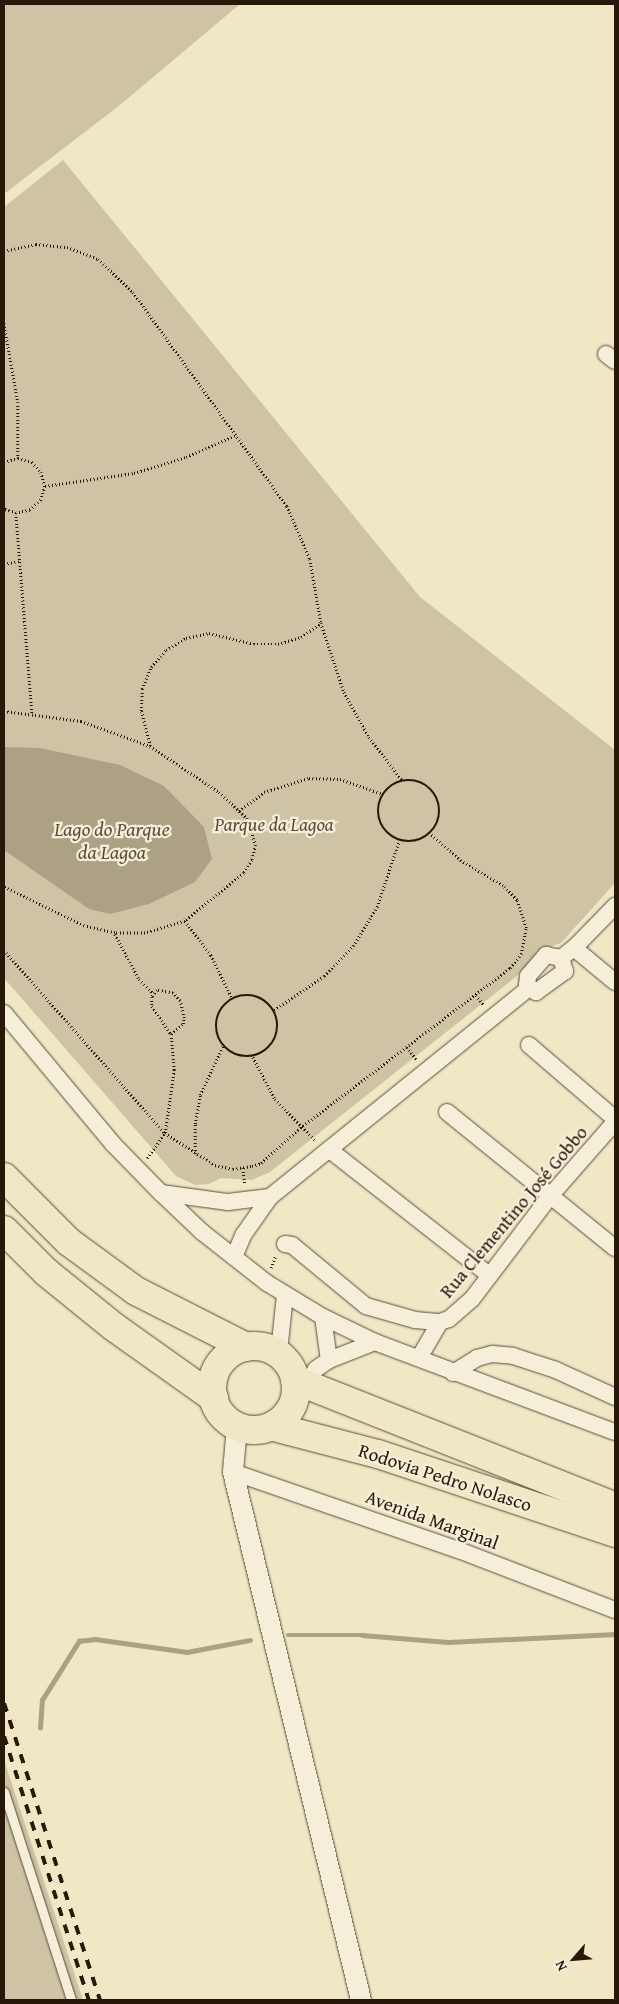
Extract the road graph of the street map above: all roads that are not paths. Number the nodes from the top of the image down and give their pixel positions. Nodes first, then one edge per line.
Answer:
1 (615, 906) edge
2 (574, 948) junction
3 (561, 958) junction
4 (615, 982) edge
5 (530, 988) junction
6 (4, 1013) edge
7 (529, 1046) dead end
8 (447, 1112) dead end
9 (615, 1120) edge
10 (331, 1151) junction
11 (4, 1177) edge
12 (160, 1193) junction
13 (551, 1196) junction
14 (270, 1197) junction
15 (4, 1230) edge
16 (285, 1244) road end
17 (615, 1248) edge
18 (234, 1256) junction
19 (489, 1274) junction
20 (285, 1295) junction
21 (323, 1317) junction
22 (440, 1322) junction
23 (375, 1342) junction
24 (246, 1347) junction
25 (279, 1352) junction
26 (419, 1358) junction
27 (329, 1360) junction
28 (453, 1373) junction
29 (301, 1382) junction
30 (615, 1397) edge
31 (214, 1398) junction
32 (237, 1426) junction
33 (274, 1427) junction
34 (615, 1432) edge
35 (233, 1472) junction
36 (615, 1507) edge
37 (615, 1533) edge
38 (615, 1610) edge
39 (4, 1792) edge
40 (71, 2000) edge
41 (361, 2000) edge

1 - 2 street
2 - 3 street
2 - 4 street
3 - 5 street
3 - 5 street
5 - 10 street
6 - 12 street
7 - 9 street
8 - 13 street
9 - 13 street, Rua Clementino José Gobbo
10 - 14 street
10 - 19 street
11 - 24 highway
12 - 14 street
12 - 18 street
13 - 17 street
13 - 19 street, Rua Clementino José Gobbo
14 - 18 street
15 - 31 highway
16 - 22 street, Rua Clementino José Gobbo
18 - 20 street
19 - 22 street, Rua Clementino José Gobbo
20 - 21 street
20 - 25 street
21 - 23 street
21 - 27 street
22 - 26 street
23 - 26 street
23 - 27 street
24 - 25 highway
24 - 31 highway
25 - 29 highway
26 - 28 street
27 - 29 street
28 - 30 street
28 - 34 street
29 - 33 highway
29 - 36 highway, Rodovia Pedro Nolasco
31 - 32 highway
32 - 33 highway
32 - 35 street
33 - 37 highway, Rodovia Pedro Nolasco
35 - 38 street, Avenida Marginal
35 - 41 street
39 - 40 lane

